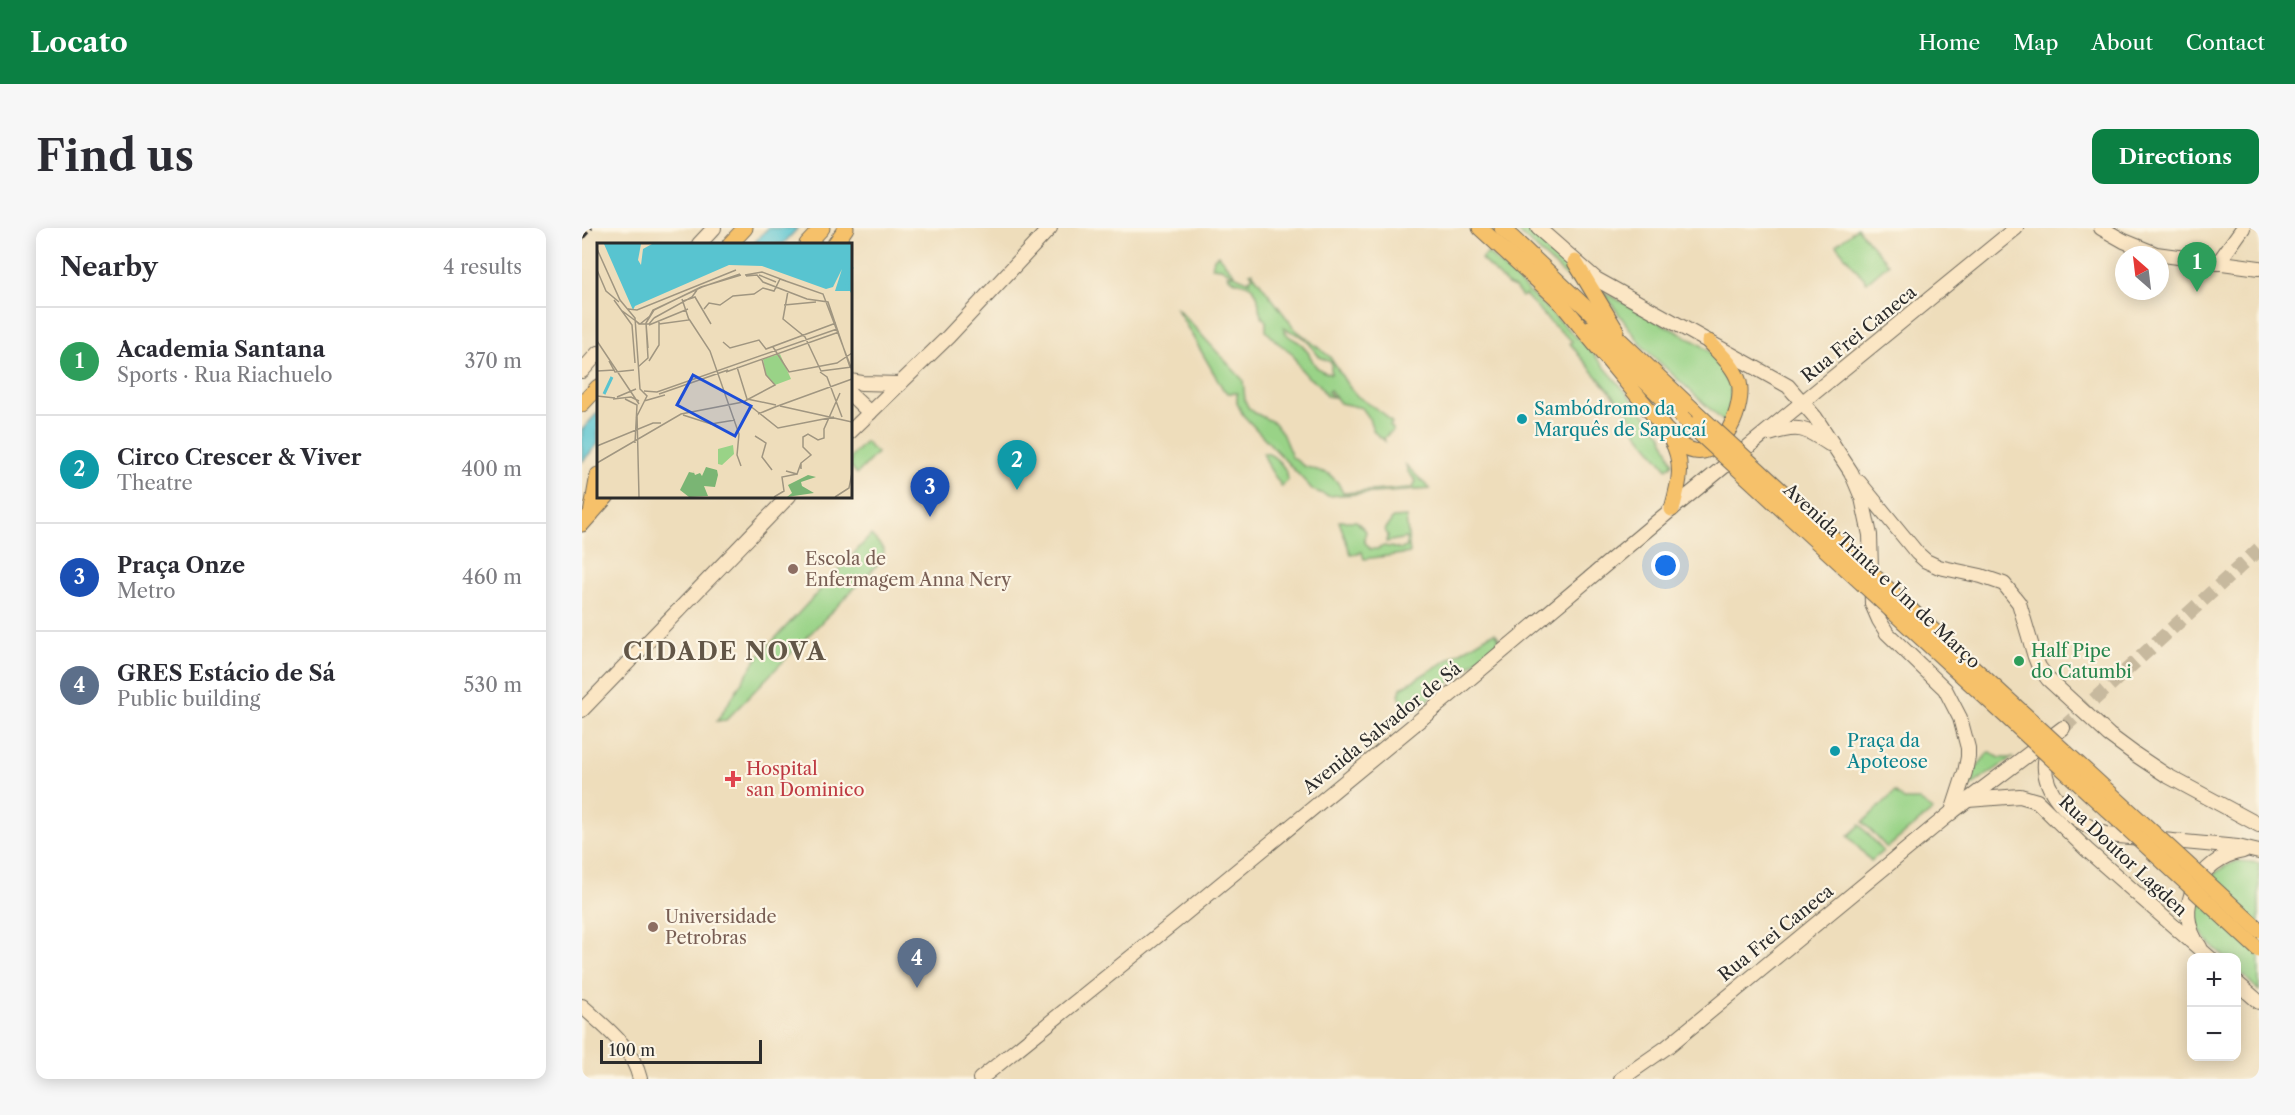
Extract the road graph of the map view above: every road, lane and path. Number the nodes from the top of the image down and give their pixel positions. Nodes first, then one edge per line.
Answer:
1 (714, 228) edge
2 (745, 228) edge
3 (822, 228) edge
4 (846, 228) edge
5 (855, 228) edge
6 (1050, 228) edge
7 (1480, 228) edge
8 (1502, 228) edge
9 (1538, 228) edge
10 (2016, 228) edge
11 (2101, 228) edge
12 (2243, 228) edge
13 (700, 243) edge
14 (731, 243) edge
15 (808, 243) edge
16 (838, 243) edge
17 (838, 243) edge
18 (1575, 262) junction
19 (2218, 263) junction
20 (2259, 268) edge
21 (1557, 298) junction
22 (1709, 342) junction
23 (1626, 345) junction
24 (597, 354) edge
25 (582, 371) edge
26 (852, 381) edge
27 (597, 382) edge
28 (900, 384) junction
29 (589, 396) edge
30 (852, 396) edge
31 (1804, 403) junction
32 (870, 413) junction
33 (1665, 429) junction
34 (852, 430) edge
35 (1762, 436) junction
36 (1836, 448) junction
37 (1851, 472) junction
38 (597, 474) edge
39 (597, 477) edge
40 (582, 489) edge
41 (605, 498) edge
42 (787, 498) edge
43 (1672, 509) junction
44 (587, 519) edge
45 (582, 710) edge
46 (1968, 800) junction
47 (1952, 812) junction
48 (2259, 825) edge
49 (2258, 851) edge
50 (2259, 930) edge
51 (2259, 950) edge
52 (2204, 953) edge
53 (2205, 953) edge
54 (2241, 986) edge
55 (2259, 1002) edge
56 (582, 1006) edge
57 (640, 1079) edge
58 (980, 1079) edge
59 (1621, 1079) edge

1 - 13 main road
2 - 14 main road
3 - 15 main road
4 - 16 main road
5 - 17 main road
6 - 28 main road
7 - 21 main road, Avenida Trinta e Um de Março
8 - 23 main road, Avenida Trinta e Um de Março
9 - 18 main road
10 - 31 main road, Rua Frei Caneca
11 - 19 main road
12 - 19 main road
18 - 22 main road
18 - 23 main road
19 - 20 main road
21 - 33 main road
21 - 51 main road, Avenida Trinta e Um de Março, bridge
22 - 31 main road
22 - 33 main road
23 - 50 main road, Avenida Trinta e Um de Março, bridge
24 - 25 main road
26 - 28 main road
27 - 29 main road
28 - 32 main road
30 - 32 main road
31 - 35 main road, Avenida Salvador de Sá
31 - 36 main road, Rua Frei Caneca
32 - 34 main road
33 - 43 main road
35 - 36 main road
35 - 43 main road, Avenida Salvador de Sá
36 - 37 main road, Rua Frei Caneca
37 - 47 main road, Rua Frei Caneca
37 - 48 main road
38 - 40 main road
39 - 44 main road
41 - 44 main road
42 - 45 main road
43 - 58 main road, Avenida Salvador de Sá
46 - 47 main road, Rua Frei Caneca
46 - 49 main road, Rua Frei Caneca
46 - 52 main road, Rua Doutor Lagden
47 - 59 main road, Rua Frei Caneca
49 - 53 main road
54 - 55 main road
56 - 57 main road

